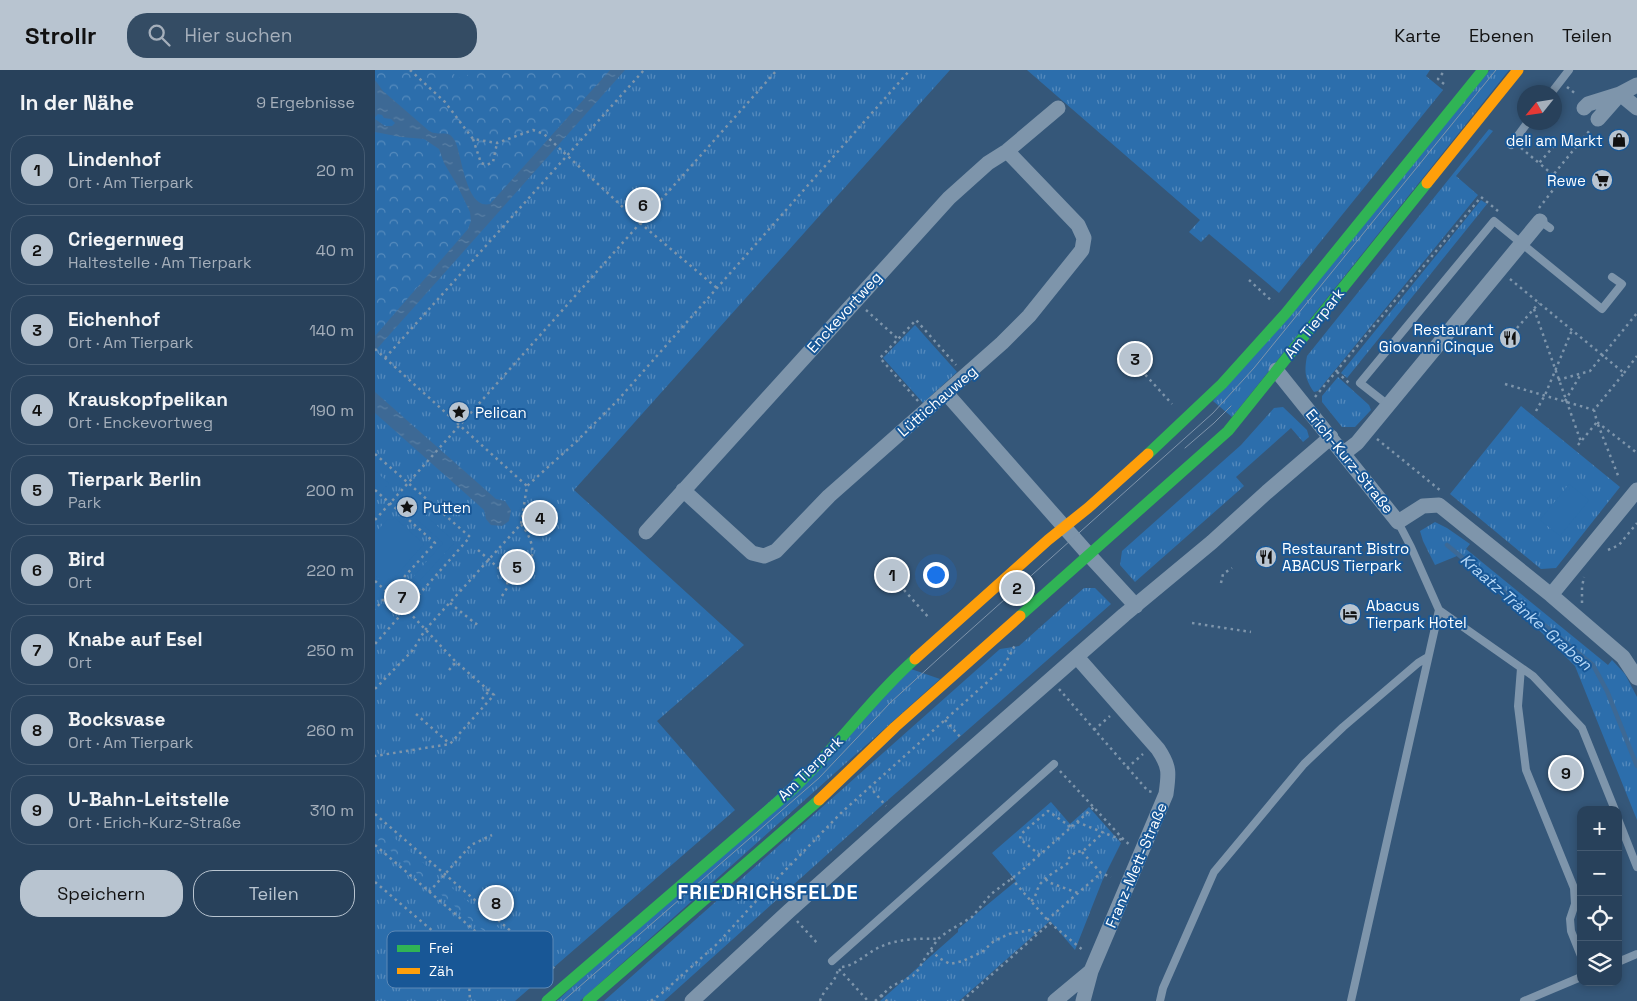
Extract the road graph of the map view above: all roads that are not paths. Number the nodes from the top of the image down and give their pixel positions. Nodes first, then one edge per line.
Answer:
1 (1483, 70) edge
2 (1517, 70) edge
3 (1569, 70) edge
4 (1557, 85) edge
5 (1637, 85) edge
6 (1620, 94) junction
7 (1583, 102) dead end
8 (1058, 108) dead end
9 (1637, 108) edge
10 (1598, 119) road end
11 (1522, 130) edge
12 (1512, 143) road end
13 (1007, 151) junction
14 (1545, 225) road end
15 (1521, 244) junction
16 (1612, 277) dead end
17 (1276, 370) junction
18 (946, 393) junction
19 (1388, 405) junction
20 (1331, 437) junction
21 (1344, 453) junction
22 (683, 490) junction
23 (1637, 490) edge
24 (1398, 522) junction
25 (1064, 526) junction
26 (646, 532) dead end
27 (1089, 555) junction
28 (1551, 595) junction
29 (1136, 606) junction
30 (1439, 610) junction
31 (1428, 656) junction
32 (1077, 657) junction
33 (1521, 668) junction
34 (1637, 678) edge
35 (1054, 764) road end
36 (1613, 806) edge
37 (1622, 829) edge
38 (1637, 867) edge
39 (1577, 946) edge
40 (1637, 954) edge
41 (1622, 960) edge
42 (832, 961) dead end
43 (1094, 964) junction
44 (1577, 979) edge
45 (547, 1001) edge
46 (588, 1001) edge
47 (693, 1001) edge
48 (1055, 1001) edge
49 (1083, 1001) edge
50 (1160, 1001) edge
51 (1351, 1001) edge
52 (1524, 1001) edge

1 - 25 main road, Am Tierpark
2 - 17 main road, Am Tierpark
3 - 4 lane
5 - 6 street
6 - 7 street
6 - 9 street
6 - 10 street
8 - 13 street, Enckevortweg
11 - 12 lane
13 - 18 street, Lüttichauweg
13 - 22 street, Enckevortweg
14 - 15 street
15 - 16 lane
15 - 19 street
15 - 19 lane
17 - 20 street, Erich-Kurz-Straße
17 - 27 main road, Am Tierpark
18 - 22 street, Lüttichauweg
18 - 25 street
19 - 21 street
20 - 21 street, Erich-Kurz-Straße
20 - 29 street
21 - 24 street, Erich-Kurz-Straße
22 - 26 street, Enckevortweg
23 - 28 street
24 - 28 street, Erich-Kurz-Straße
24 - 30 lane
25 - 27 street
25 - 45 main road, Am Tierpark
27 - 29 street
27 - 46 main road, Am Tierpark
28 - 34 street, Erich-Kurz-Straße
29 - 32 street
30 - 31 lane
30 - 33 lane
31 - 50 lane
31 - 51 lane
32 - 43 street, Franz-Mett-Straße
32 - 47 street
33 - 36 lane
33 - 39 lane
35 - 42 lane
37 - 38 lane
40 - 41 lane
43 - 48 street, Franz-Mett-Straße
43 - 49 street, Franz-Mett-Straße
44 - 52 lane

